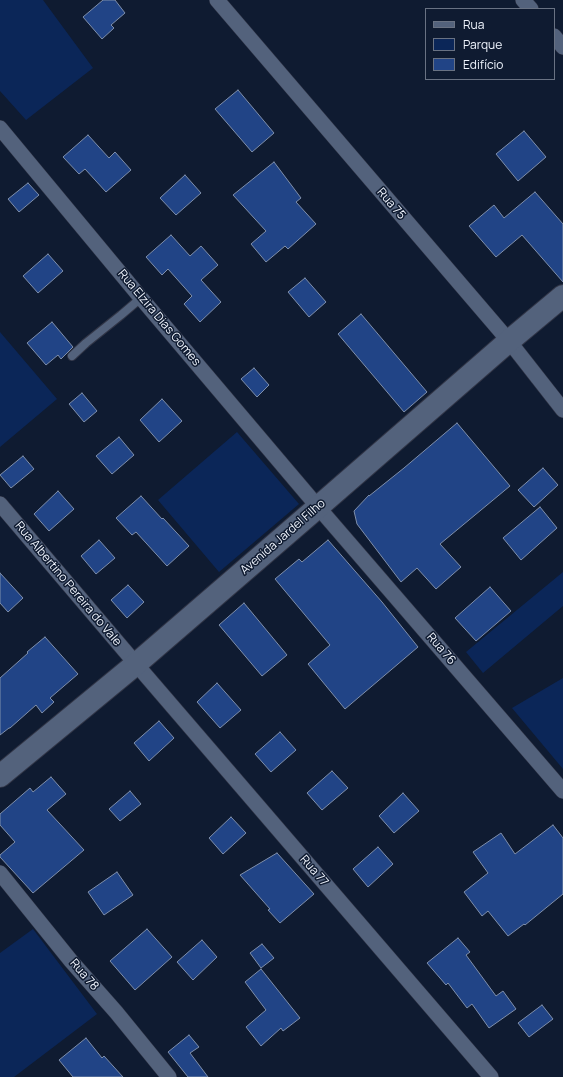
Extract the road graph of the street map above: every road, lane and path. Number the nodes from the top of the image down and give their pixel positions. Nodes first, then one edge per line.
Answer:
1 (217, 0) edge
2 (523, 0) edge
3 (530, 8) edge
4 (555, 37) edge
5 (563, 47) edge
6 (0, 128) edge
7 (563, 296) edge
8 (141, 298) junction
9 (509, 341) junction
10 (72, 356) dead end
11 (563, 410) edge
12 (0, 504) edge
13 (318, 507) junction
14 (136, 664) junction
15 (0, 776) edge
16 (563, 791) edge
17 (0, 873) edge
18 (169, 1077) edge
19 (491, 1077) edge

1 - 9 street, Rua 75
2 - 3 street
4 - 5 street
6 - 8 street, Rua Elzira Dias Gomes
7 - 9 main road, Avenida Jardel Filho
8 - 10 lane
8 - 13 street, Rua Elzira Dias Gomes
9 - 11 street, Rua 75
9 - 13 main road, Avenida Jardel Filho
12 - 14 street, Rua Albertino Pereira do Vale
13 - 14 main road, Avenida Jardel Filho
13 - 16 street, Rua 76
14 - 15 main road, Avenida Jardel Filho
14 - 19 street, Rua 77
17 - 18 street, Rua 78

